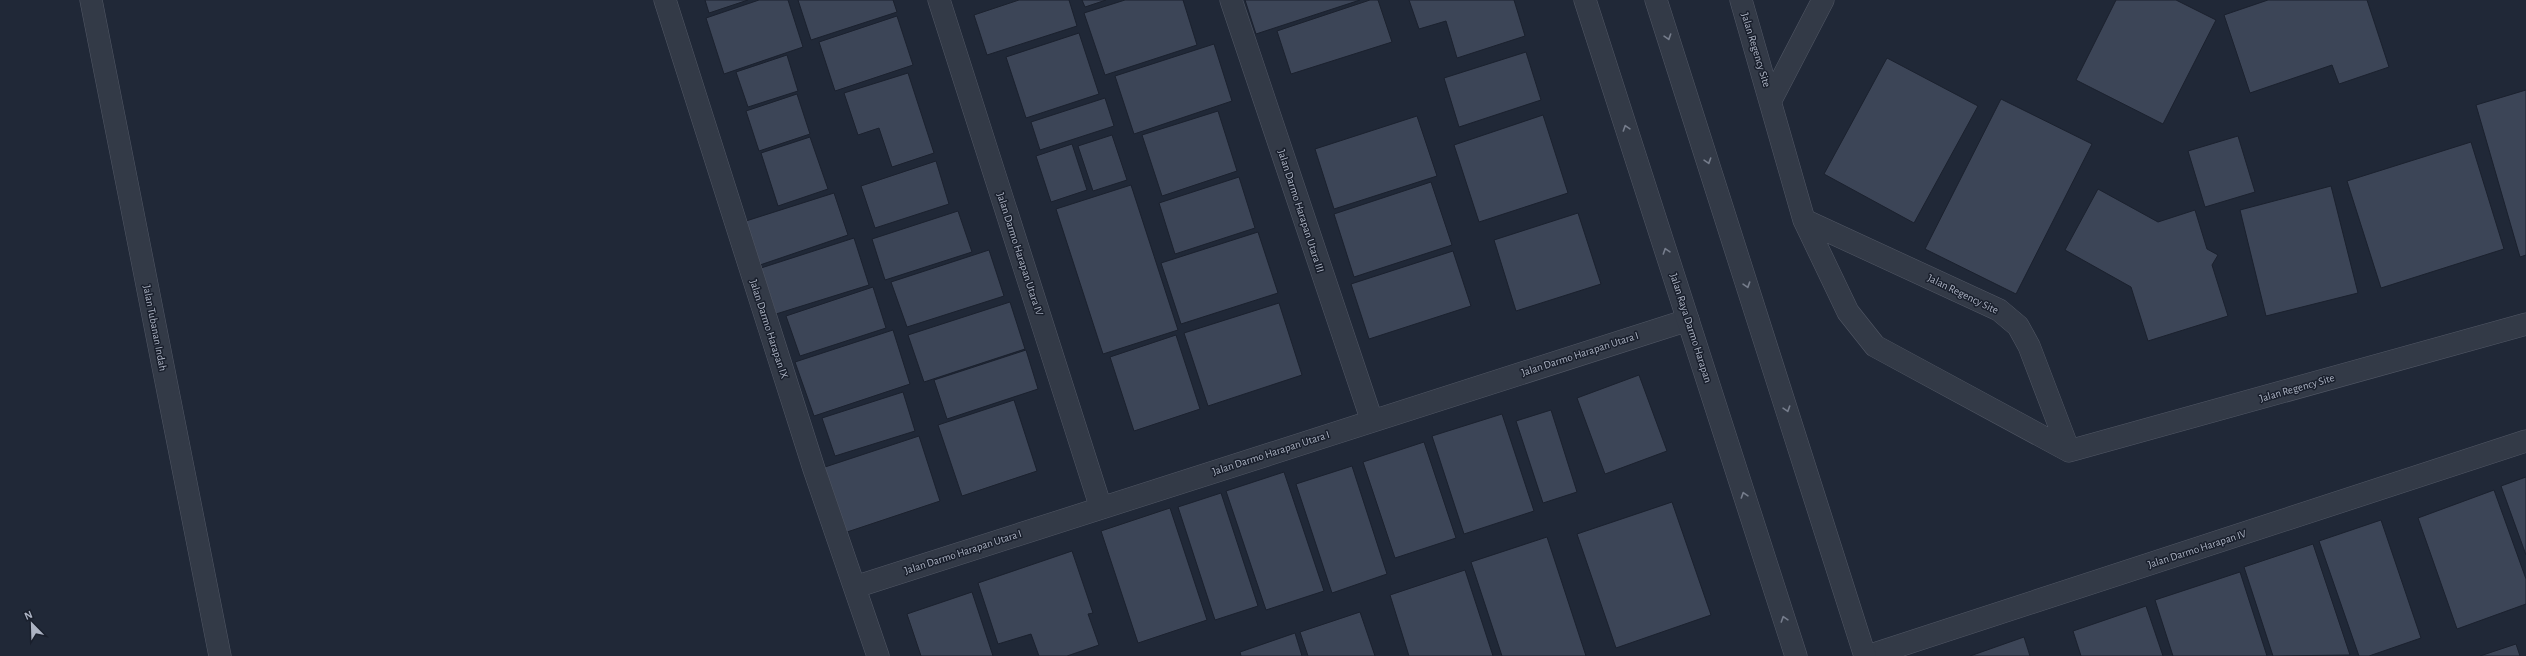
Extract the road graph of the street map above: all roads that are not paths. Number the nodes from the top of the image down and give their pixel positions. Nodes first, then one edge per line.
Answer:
1 (91, 0) edge
2 (665, 0) edge
3 (939, 0) edge
4 (1231, 0) edge
5 (1585, 0) edge
6 (1656, 0) edge
7 (1741, 0) edge
8 (1824, 0) edge
9 (1771, 100) junction
10 (1804, 220) junction
11 (1688, 320) junction
12 (2526, 324) edge
13 (1372, 421) junction
14 (2526, 442) edge
15 (2069, 452) junction
16 (1101, 508) junction
17 (855, 587) junction
18 (220, 656) edge
19 (878, 656) edge
20 (1796, 656) edge
21 (1866, 656) edge

1 - 18 street, Jalan Tubanan Indah
2 - 17 street, Jalan Darmo Harapan IX
3 - 16 street, Jalan Darmo Harapan Utara IV
4 - 13 street, Jalan Darmo Harapan Utara III
11 -> 5 street, Jalan Raya Darmo Harapan
6 -> 21 street
7 - 9 street, Jalan Regency Site
8 - 9 street, Jalan Regency Site
9 - 10 street, Jalan Regency Site
10 - 15 street, Jalan Regency Site
10 - 15 street, Jalan Regency Site
11 - 13 street, Jalan Darmo Harapan Utara I
20 -> 11 street, Jalan Raya Darmo Harapan
12 - 15 street, Jalan Regency Site
13 - 16 street, Jalan Darmo Harapan Utara I
14 - 21 street, Jalan Darmo Harapan IV
16 - 17 street, Jalan Darmo Harapan Utara I
17 - 19 street, Jalan Darmo Harapan IX

